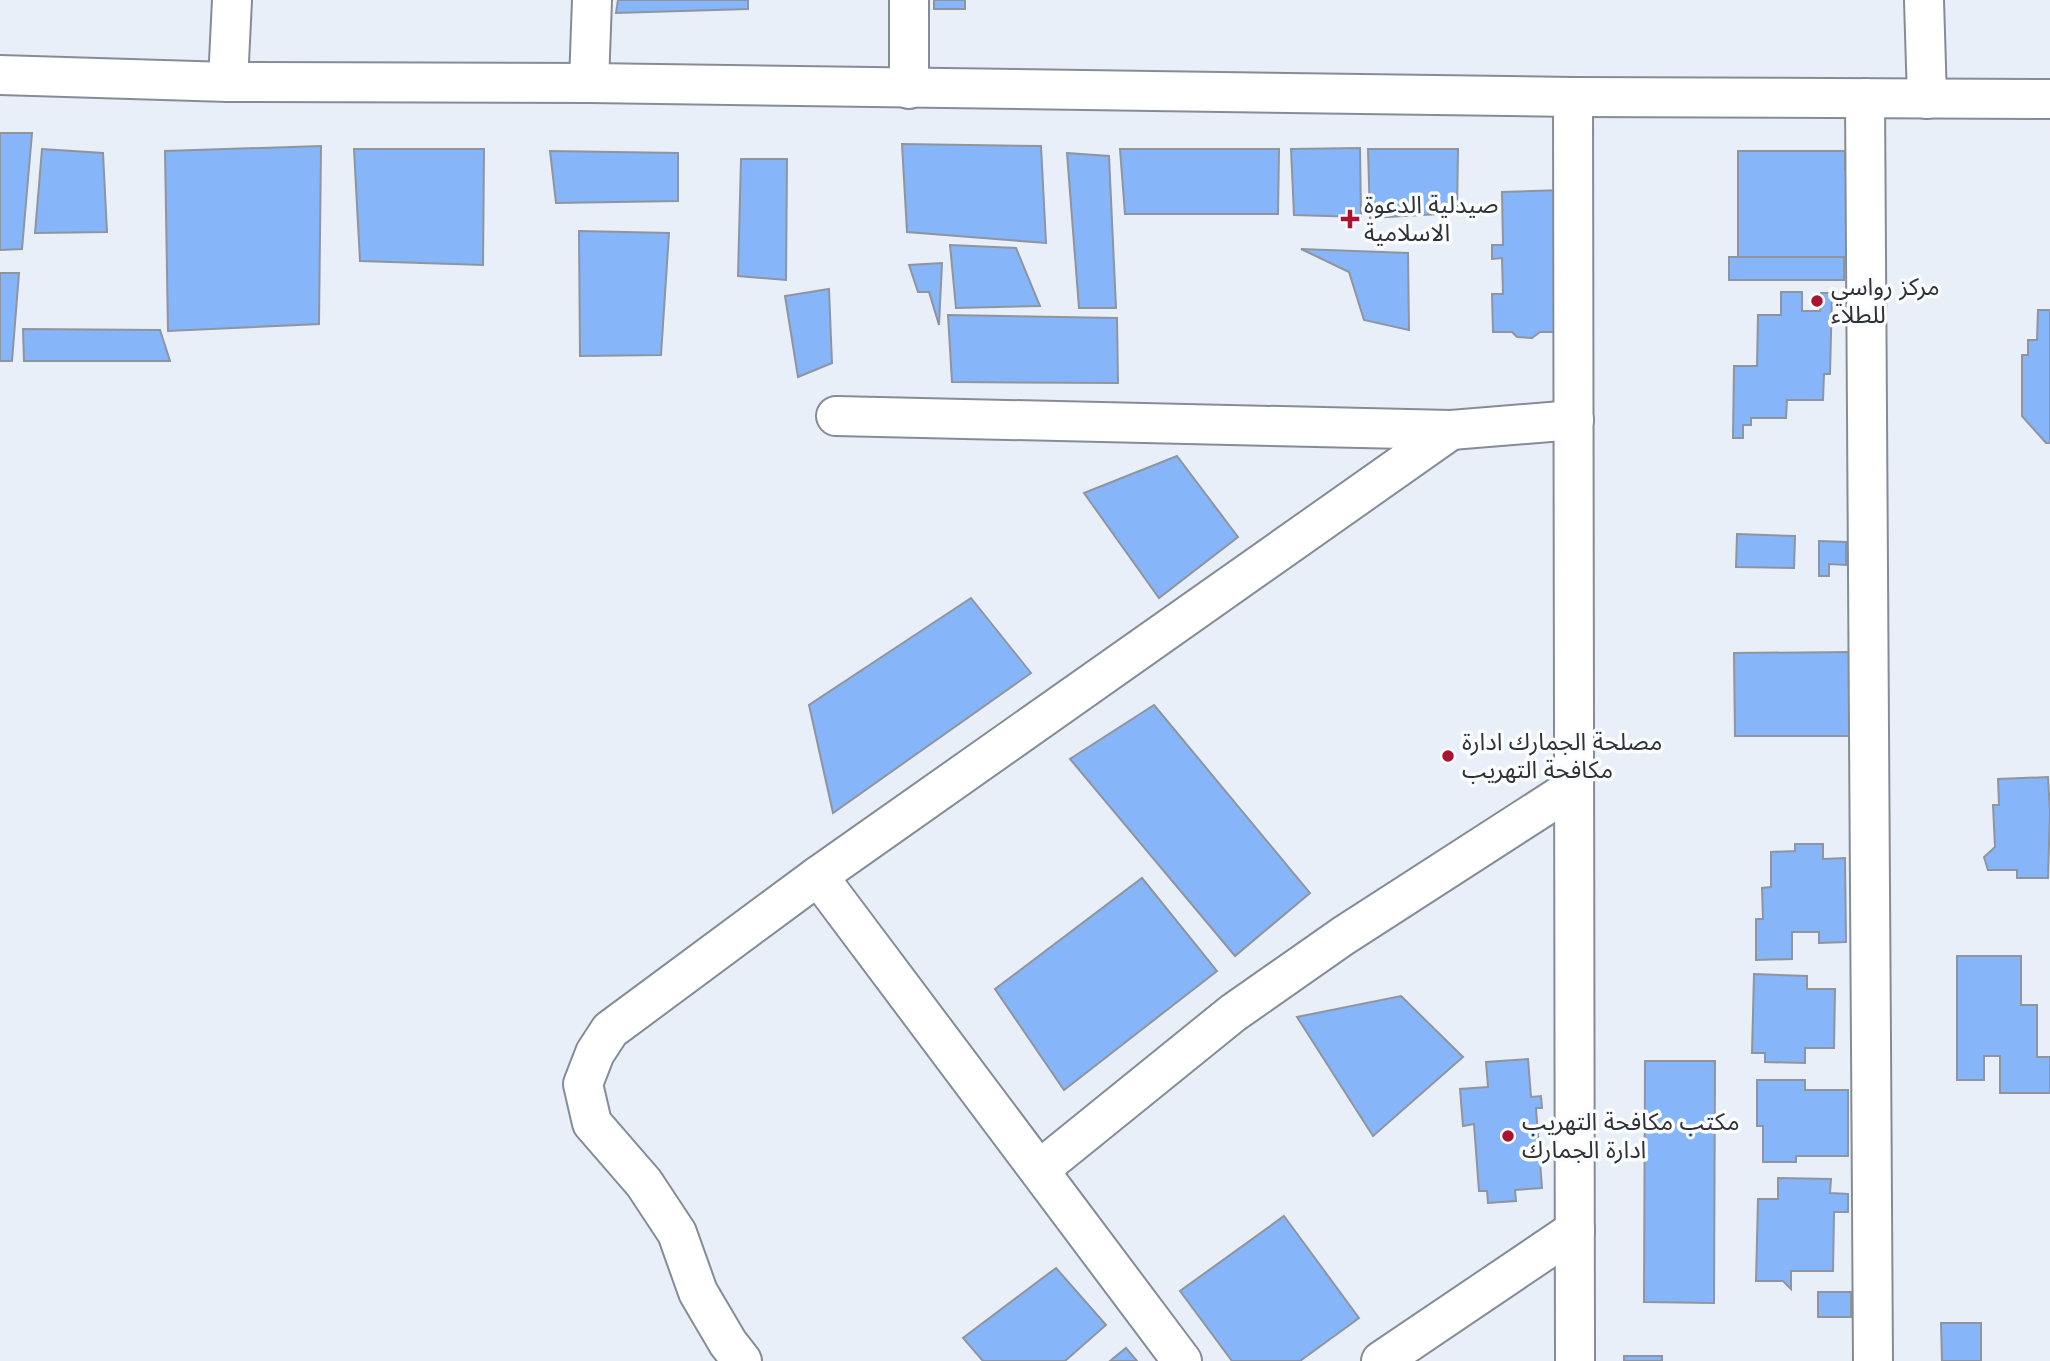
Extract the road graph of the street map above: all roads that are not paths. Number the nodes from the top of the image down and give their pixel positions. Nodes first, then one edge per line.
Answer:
1 (232, 0) edge
2 (592, 0) edge
3 (908, 0) edge
4 (1924, 0) edge
5 (0, 75) edge
6 (229, 82) junction
7 (589, 83) junction
8 (909, 89) junction
9 (1573, 97) junction
10 (1865, 98) junction
11 (1927, 99) junction
12 (2050, 99) edge
13 (836, 416) dead end
14 (1573, 420) junction
15 (1451, 430) junction
16 (1574, 787) junction
17 (818, 876) junction
18 (1039, 1170) junction
19 (1574, 1230) junction
20 (725, 1355) edge
21 (1182, 1361) edge
22 (1381, 1361) edge
23 (1575, 1361) edge
24 (1872, 1361) edge

1 - 6 street
2 - 7 street
3 - 8 street
4 - 11 street
5 - 6 street
6 - 7 street
7 - 8 street
8 - 9 street
9 - 10 street
9 - 14 street
10 - 11 street
10 - 24 street
11 - 12 street
13 - 15 street
14 - 15 street
14 - 16 street
15 - 17 street
16 - 18 street
16 - 19 street
17 - 18 street
17 - 20 street
18 - 21 street
19 - 22 street
19 - 23 street

